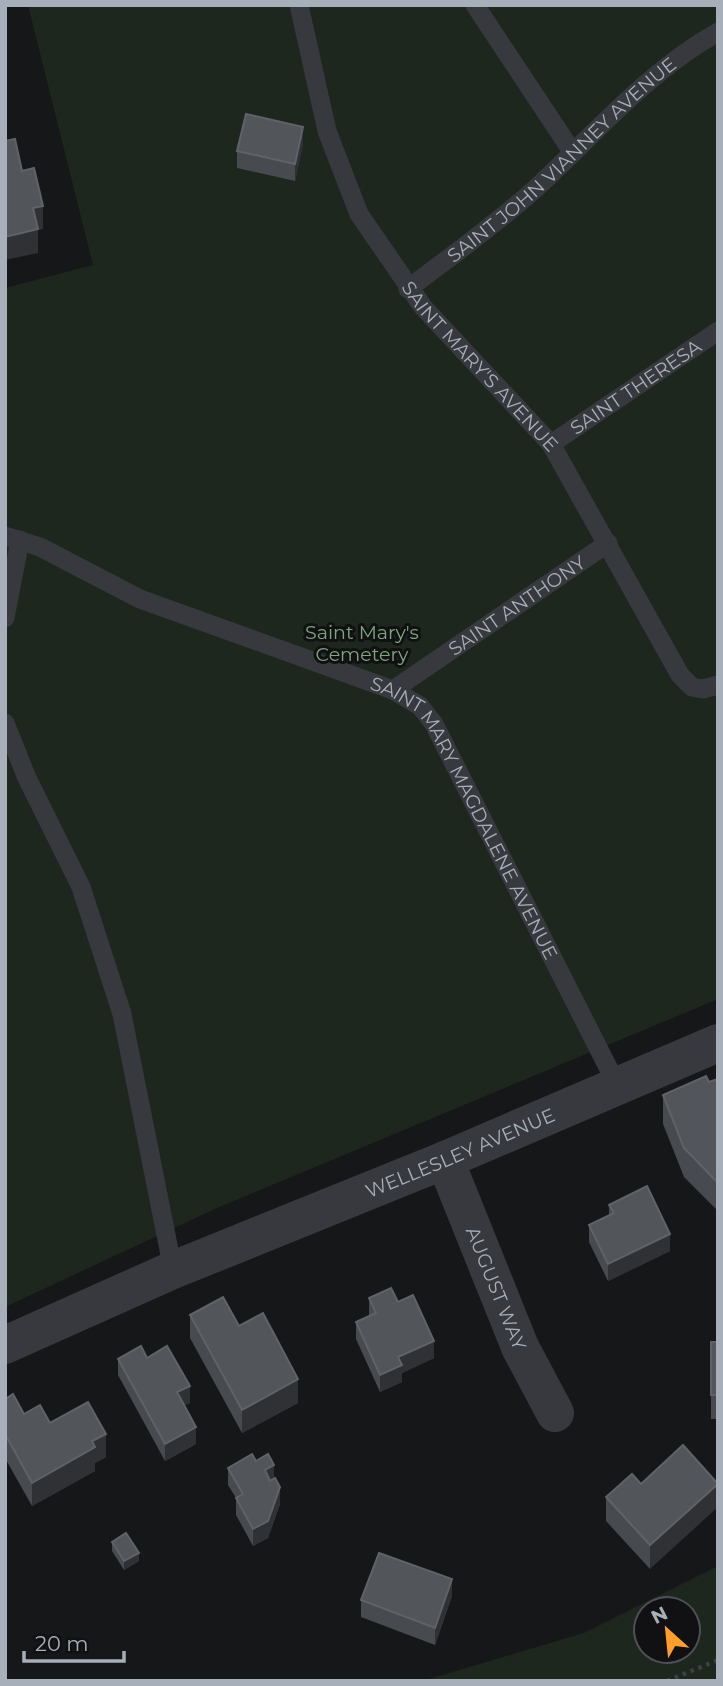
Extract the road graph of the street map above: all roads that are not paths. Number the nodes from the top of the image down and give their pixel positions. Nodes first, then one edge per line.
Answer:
1 (299, 5) edge
2 (475, 5) edge
3 (718, 32) edge
4 (573, 153) junction
5 (408, 289) junction
6 (718, 331) edge
7 (551, 444) junction
8 (13, 538) edge
9 (608, 543) junction
10 (5, 618) edge
11 (718, 685) edge
12 (393, 690) junction
13 (5, 723) edge
14 (718, 1043) edge
15 (618, 1087) junction
16 (444, 1160) junction
17 (187, 1265) junction
18 (5, 1345) edge
19 (555, 1413) dead end

1 - 5 lane, SAINT MARY'S AVENUE
2 - 4 lane
3 - 4 lane, SAINT JOHN VIANNEY AVENUE
4 - 5 lane, SAINT JOHN VIANNEY AVENUE
5 - 7 lane, SAINT MARY'S AVENUE
6 - 7 lane, SAINT THERESA
7 - 9 lane, SAINT MARY'S AVENUE
8 - 10 lane
8 - 12 lane, SAINT MARY MAGDALENE AVENUE
9 - 11 lane, SAINT MARY'S AVENUE
9 - 12 lane, SAINT ANTHONY
12 - 15 lane, SAINT MARY MAGDALENE AVENUE
13 - 17 lane
14 - 15 street, WELLESLEY AVENUE
15 - 16 street, WELLESLEY AVENUE
16 - 17 street, WELLESLEY AVENUE
16 - 19 street, AUGUST WAY
17 - 18 street, WELLESLEY AVENUE

